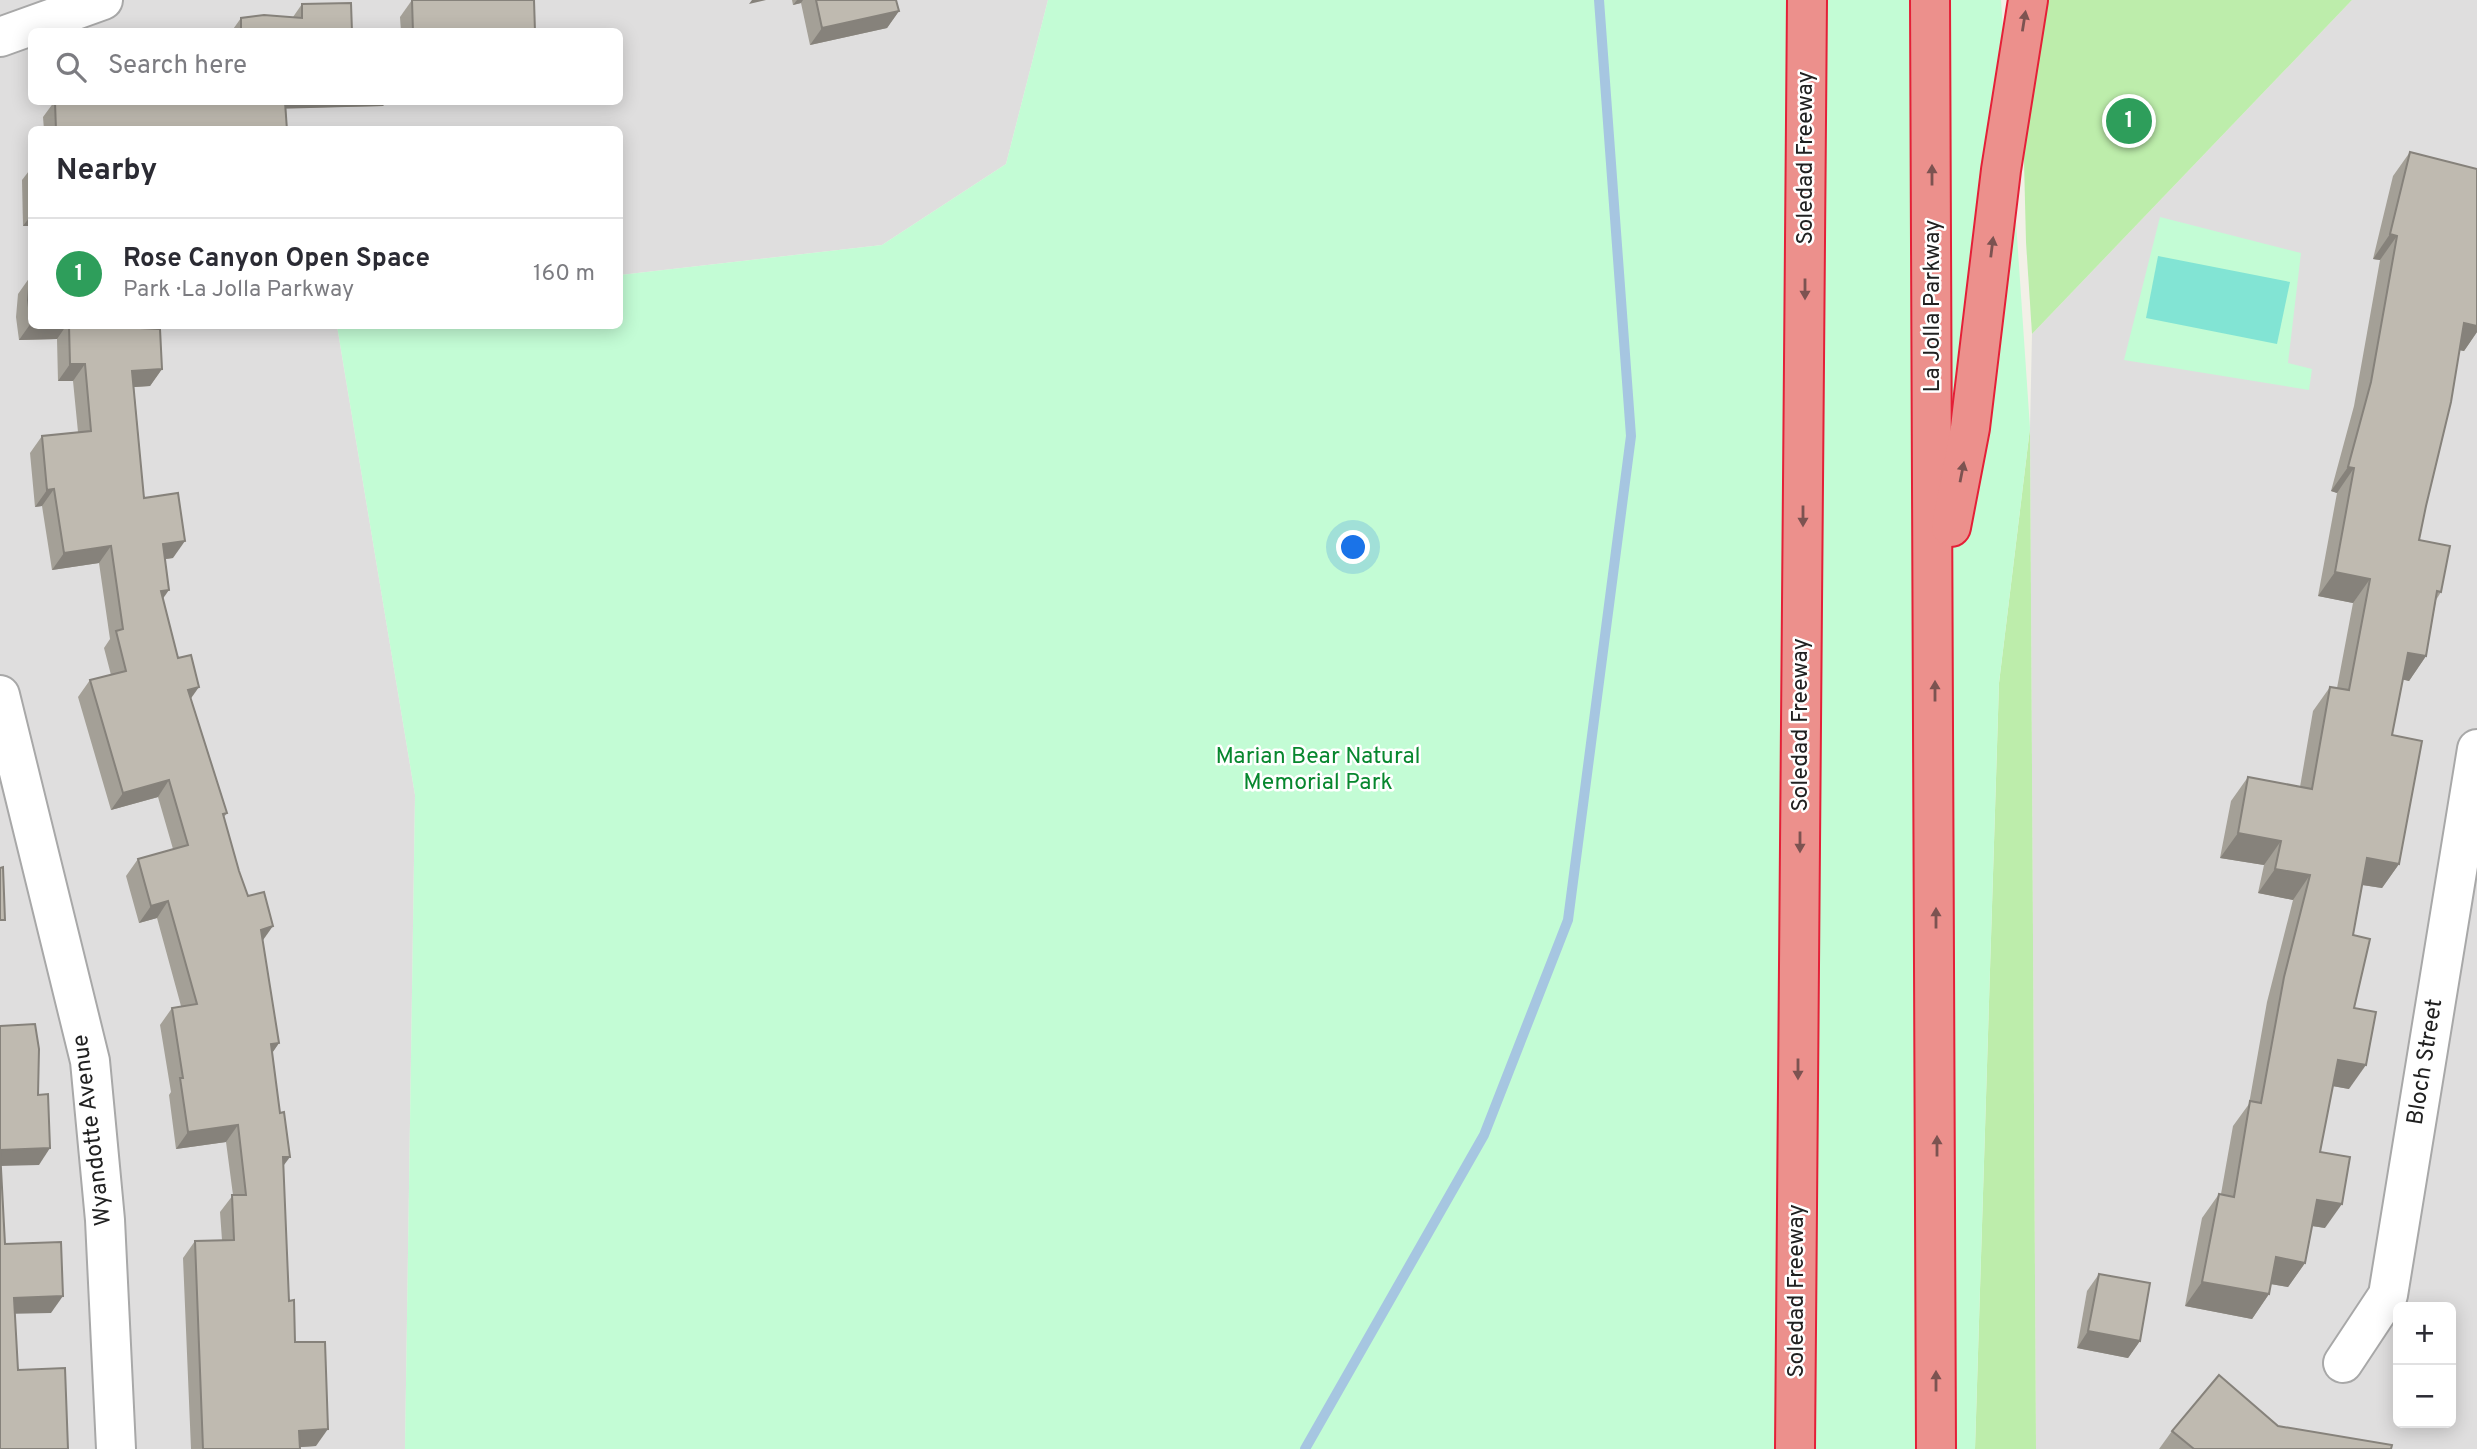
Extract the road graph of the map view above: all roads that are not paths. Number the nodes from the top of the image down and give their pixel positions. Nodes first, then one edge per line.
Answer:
1 (103, 0) edge
2 (1807, 0) edge
3 (1930, 0) edge
4 (2028, 0) edge
5 (0, 37) edge
6 (1934, 611) junction
7 (0, 695) edge
8 (2477, 749) edge
9 (2343, 1363) dead end
10 (116, 1449) edge
11 (1795, 1449) edge
12 (1936, 1449) edge

1 - 5 street
2 -> 11 highway, Soledad Freeway
6 -> 3 highway, La Jolla Parkway
6 -> 4 highway
12 -> 6 highway
7 - 10 street, Wyandotte Avenue
8 - 9 street, Bloch Street

